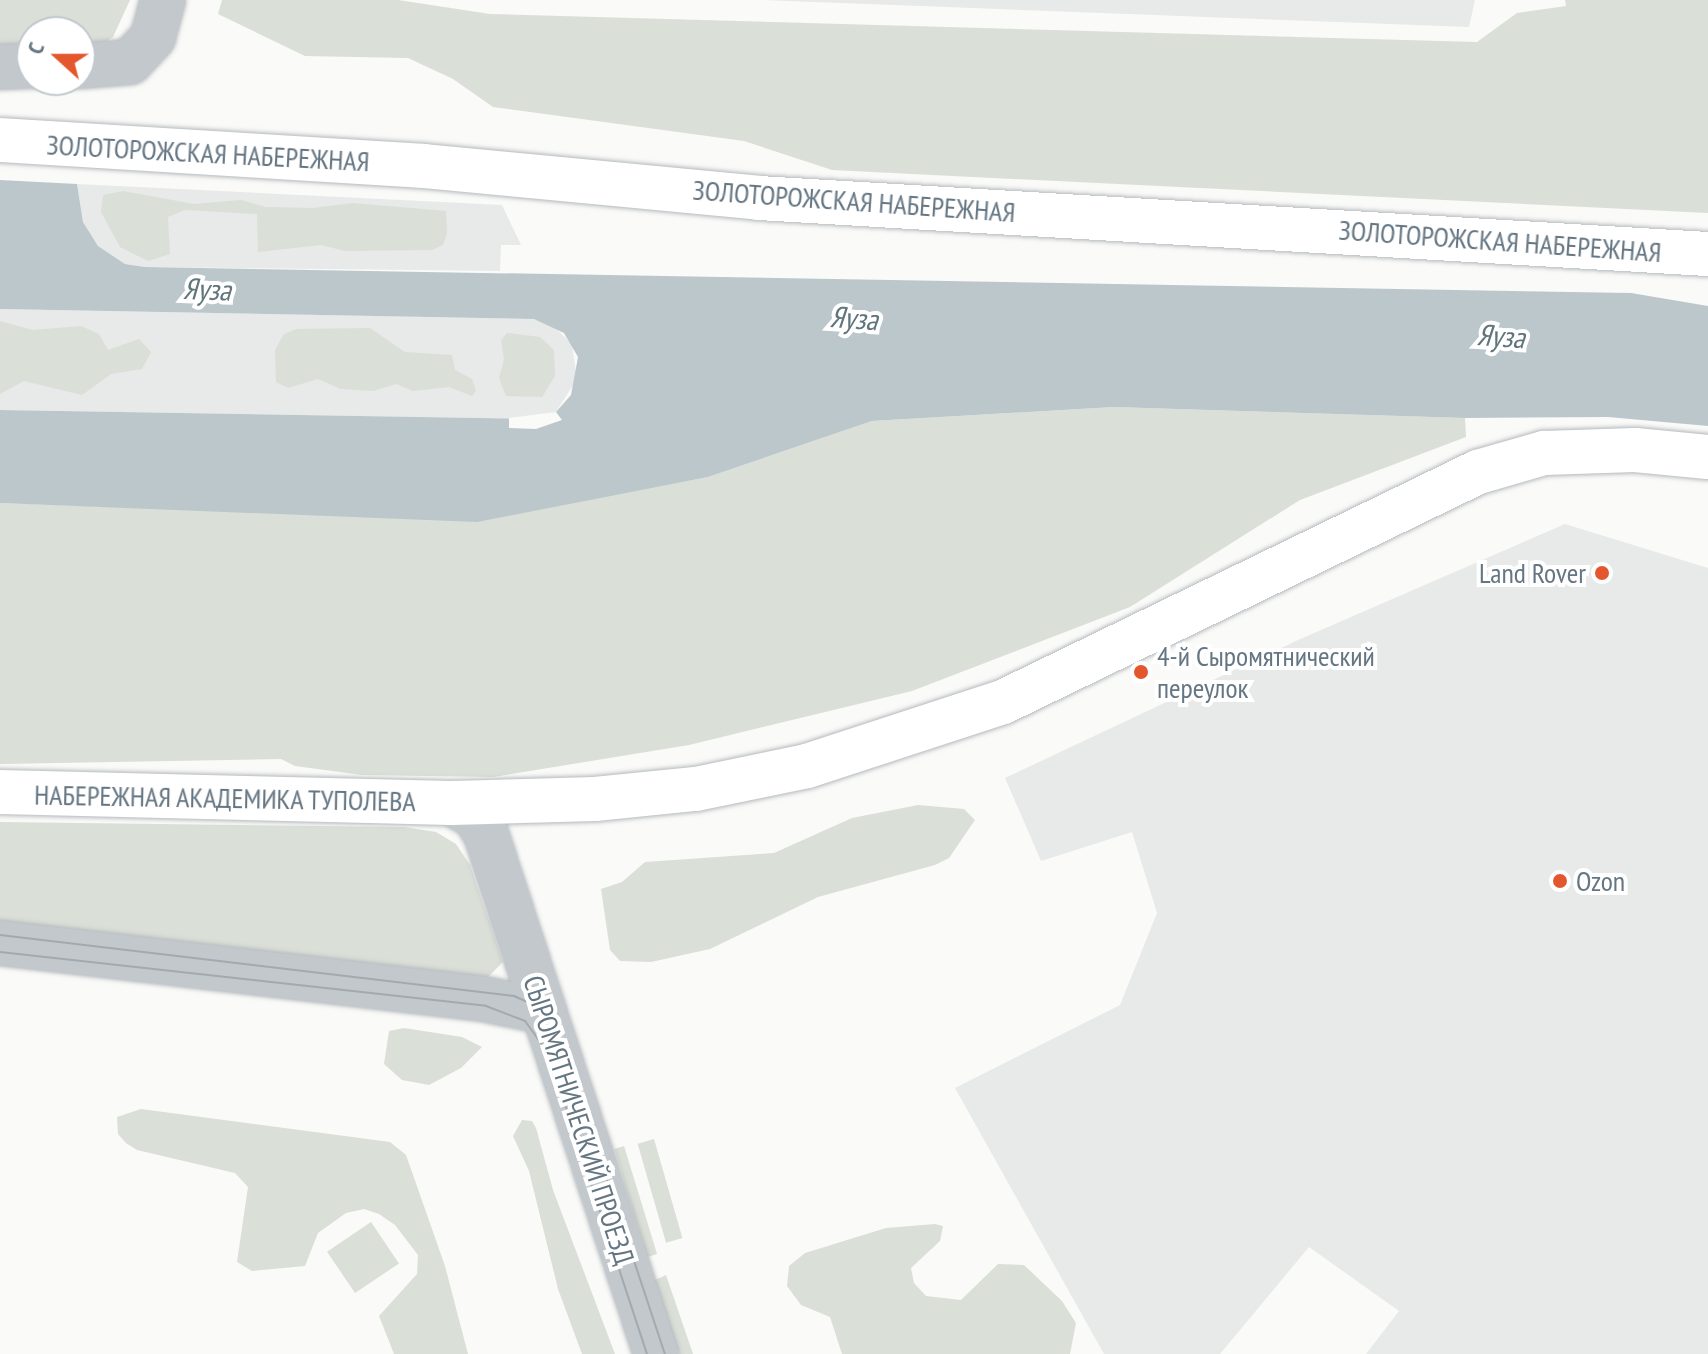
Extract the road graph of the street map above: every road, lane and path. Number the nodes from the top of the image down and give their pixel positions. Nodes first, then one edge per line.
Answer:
1 (163, 0) edge
2 (96, 65) edge
3 (0, 140) edge
4 (1708, 254) edge
5 (1708, 457) edge
6 (0, 792) edge
7 (524, 801) junction
8 (451, 803) junction
9 (504, 885) junction
10 (0, 943) edge
11 (543, 1011) junction
12 (656, 1354) edge

1 - 2 street
3 - 4 main road, ЗОЛОТОРОЖСКАЯ НАБЕРЕЖНАЯ
5 - 7 main road, НАБЕРЕЖНАЯ АКАДЕМИКА ТУПОЛЕВА
6 - 8 main road, НАБЕРЕЖНАЯ АКАДЕМИКА ТУПОЛЕВА
7 - 8 main road, НАБЕРЕЖНАЯ АКАДЕМИКА ТУПОЛЕВА
7 - 9 street, СЫРОМЯТНИЧЕСКИЙ ПРОЕЗД
8 - 9 street, СЫРОМЯТНИЧЕСКИЙ ПРОЕЗД
9 - 11 street, СЫРОМЯТНИЧЕСКИЙ ПРОЕЗД
10 - 11 street
11 - 12 street, СЫРОМЯТНИЧЕСКИЙ ПРОЕЗД

